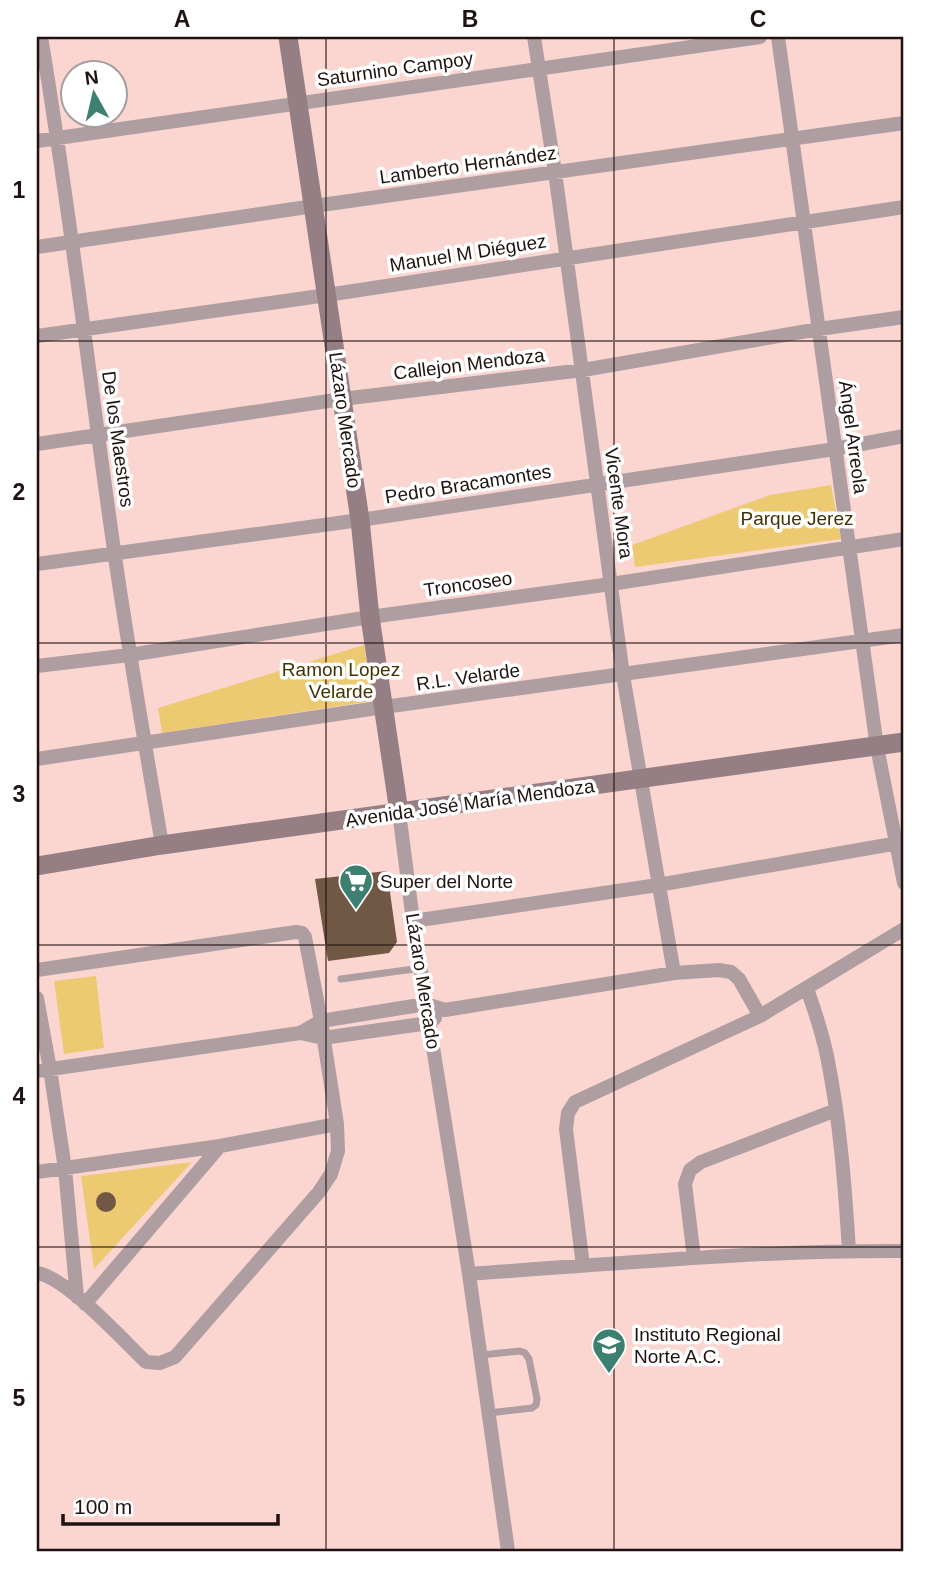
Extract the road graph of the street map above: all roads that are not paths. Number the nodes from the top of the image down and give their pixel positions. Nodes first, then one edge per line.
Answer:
1 (41, 37) edge
2 (288, 37) edge
3 (534, 37) edge
4 (760, 37) edge
5 (778, 37) edge
6 (538, 69) junction
7 (298, 103) junction
8 (904, 123) edge
9 (58, 138) junction
10 (793, 140) junction
11 (37, 141) edge
12 (555, 172) junction
13 (314, 206) junction
14 (904, 207) edge
15 (804, 222) junction
16 (71, 242) junction
17 (37, 247) edge
18 (566, 258) junction
19 (327, 295) junction
20 (904, 317) edge
21 (819, 329) junction
22 (83, 330) junction
23 (37, 337) edge
24 (583, 370) junction
25 (342, 399) junction
26 (99, 436) junction
27 (904, 436) edge
28 (37, 444) edge
29 (835, 449) junction
30 (597, 484) junction
31 (359, 520) junction
32 (904, 539) edge
33 (849, 546) junction
34 (114, 553) junction
35 (37, 564) edge
36 (611, 584) junction
37 (370, 617) junction
38 (904, 635) edge
39 (862, 641) junction
40 (129, 655) junction
41 (37, 666) edge
42 (624, 675) junction
43 (384, 707) junction
44 (904, 742) edge
45 (145, 743) junction
46 (877, 747) junction
47 (37, 759) edge
48 (641, 779) junction
49 (399, 812) junction
50 (900, 843) edge
51 (163, 845) junction
52 (37, 866) edge
53 (904, 883) edge
54 (658, 885) junction
55 (414, 921) junction
56 (904, 929) edge
57 (421, 968) junction
58 (37, 970) edge
59 (674, 973) junction
60 (341, 979) dead end
61 (807, 989) junction
62 (37, 998) edge
63 (426, 1004) junction
64 (445, 1010) junction
65 (760, 1016) junction
66 (321, 1021) junction
67 (429, 1023) junction
68 (300, 1033) junction
69 (323, 1038) junction
70 (43, 1070) edge
71 (836, 1110) junction
72 (337, 1124) junction
73 (220, 1146) junction
74 (65, 1169) junction
75 (37, 1172) edge
76 (849, 1251) junction
77 (904, 1251) edge
78 (694, 1258) junction
79 (583, 1266) junction
80 (37, 1273) edge
81 (469, 1274) junction
82 (81, 1300) junction
83 (481, 1355) junction
84 (489, 1413) junction
85 (508, 1551) edge

1 - 9 street, De los Maestros
2 - 7 street, Lázaro Mercado
3 - 6 street, Vicente Mora
4 - 6 street, Saturnino Campoy
5 - 10 street, Ángel Arreola
6 - 7 street, Saturnino Campoy
6 - 12 street, Vicente Mora
7 - 9 street, Saturnino Campoy
7 - 13 street, Lázaro Mercado
8 - 10 street, Lamberto Hernández
9 - 11 street, Saturnino Campoy
9 - 16 street, De los Maestros
10 - 12 street, Lamberto Hernández
10 - 15 street, Ángel Arreola
12 - 13 street, Lamberto Hernández
12 - 18 street, Vicente Mora
13 - 16 street, Lamberto Hernández
13 - 19 street, Lázaro Mercado
14 - 15 street, Manuel M Diéguez
15 - 18 street, Manuel M Diéguez
15 - 21 street, Ángel Arreola
16 - 17 street, Lamberto Hernández
16 - 22 street, De los Maestros
18 - 19 street, Manuel M Diéguez
18 - 24 street, Vicente Mora
19 - 22 street, Manuel M Diéguez
19 - 25 street, Lázaro Mercado
20 - 21 street, Callejon Mendoza
21 - 24 street, Callejon Mendoza
21 - 29 street, Ángel Arreola
22 - 23 street, Manuel M Diéguez
22 - 26 street, De los Maestros
24 - 25 street, Callejon Mendoza
24 - 30 street, Vicente Mora
25 - 26 street, Callejon Mendoza
25 - 31 street, Lázaro Mercado
26 - 28 street, Callejon Mendoza
26 - 34 street, De los Maestros
27 - 29 street, Pedro Bracamontes
29 - 30 street, Pedro Bracamontes
29 - 33 street, Ángel Arreola
30 - 31 street, Pedro Bracamontes
30 - 36 street, Vicente Mora
31 - 34 street, Pedro Bracamontes
31 - 37 street, Lázaro Mercado
32 - 33 street, Troncoseo
33 - 36 street, Troncoseo
33 - 39 street, Ángel Arreola
34 - 35 street, Pedro Bracamontes
34 - 40 street, De los Maestros
36 - 37 street, Troncoseo
36 - 42 street, Vicente Mora
37 - 40 street, Troncoseo
37 - 43 street, Lázaro Mercado
38 - 39 street, R.L. Velarde
39 - 42 street, R.L. Velarde
39 - 46 street, Ángel Arreola
40 - 41 street, Troncoseo
40 - 45 street, De los Maestros
42 - 43 street, R.L. Velarde
42 - 48 street, Vicente Mora
43 - 45 street, R.L. Velarde
43 - 49 street, Lázaro Mercado
44 - 46 street, Avenida José María Mendoza
45 - 47 street, R.L. Velarde
45 - 51 street, De los Maestros
46 - 48 street, Avenida José María Mendoza
46 - 50 street, Ángel Arreola
48 - 49 street, Avenida José María Mendoza
48 - 54 street, Vicente Mora
49 - 51 street, Avenida José María Mendoza
49 - 55 street, Lázaro Mercado
50 - 53 street, Ángel Arreola
50 - 54 street
51 - 52 street, Avenida José María Mendoza
54 - 55 street
54 - 59 street, Vicente Mora
55 - 57 street, Lázaro Mercado
56 - 61 street
57 - 60 lane
57 - 63 street, Lázaro Mercado
58 - 66 street
59 - 64 street
59 - 65 street
61 - 65 street
61 - 71 street
62 - 70 street
63 - 64 street
63 - 66 street
63 - 67 street, Lázaro Mercado
64 - 67 street
65 - 79 street
66 - 68 street
66 - 69 street
67 - 69 street
67 - 81 street, Lázaro Mercado
68 - 69 street
68 - 70 street
69 - 72 street
70 - 74 street
71 - 76 street
71 - 78 street
72 - 73 street
72 - 82 street
73 - 74 street
73 - 82 street
74 - 75 street
74 - 82 street
76 - 77 street
76 - 78 street
78 - 79 street
79 - 81 street
80 - 82 street
81 - 83 street, Lázaro Mercado
83 - 84 street, Lázaro Mercado
83 - 84 lane
84 - 85 street, Lázaro Mercado

